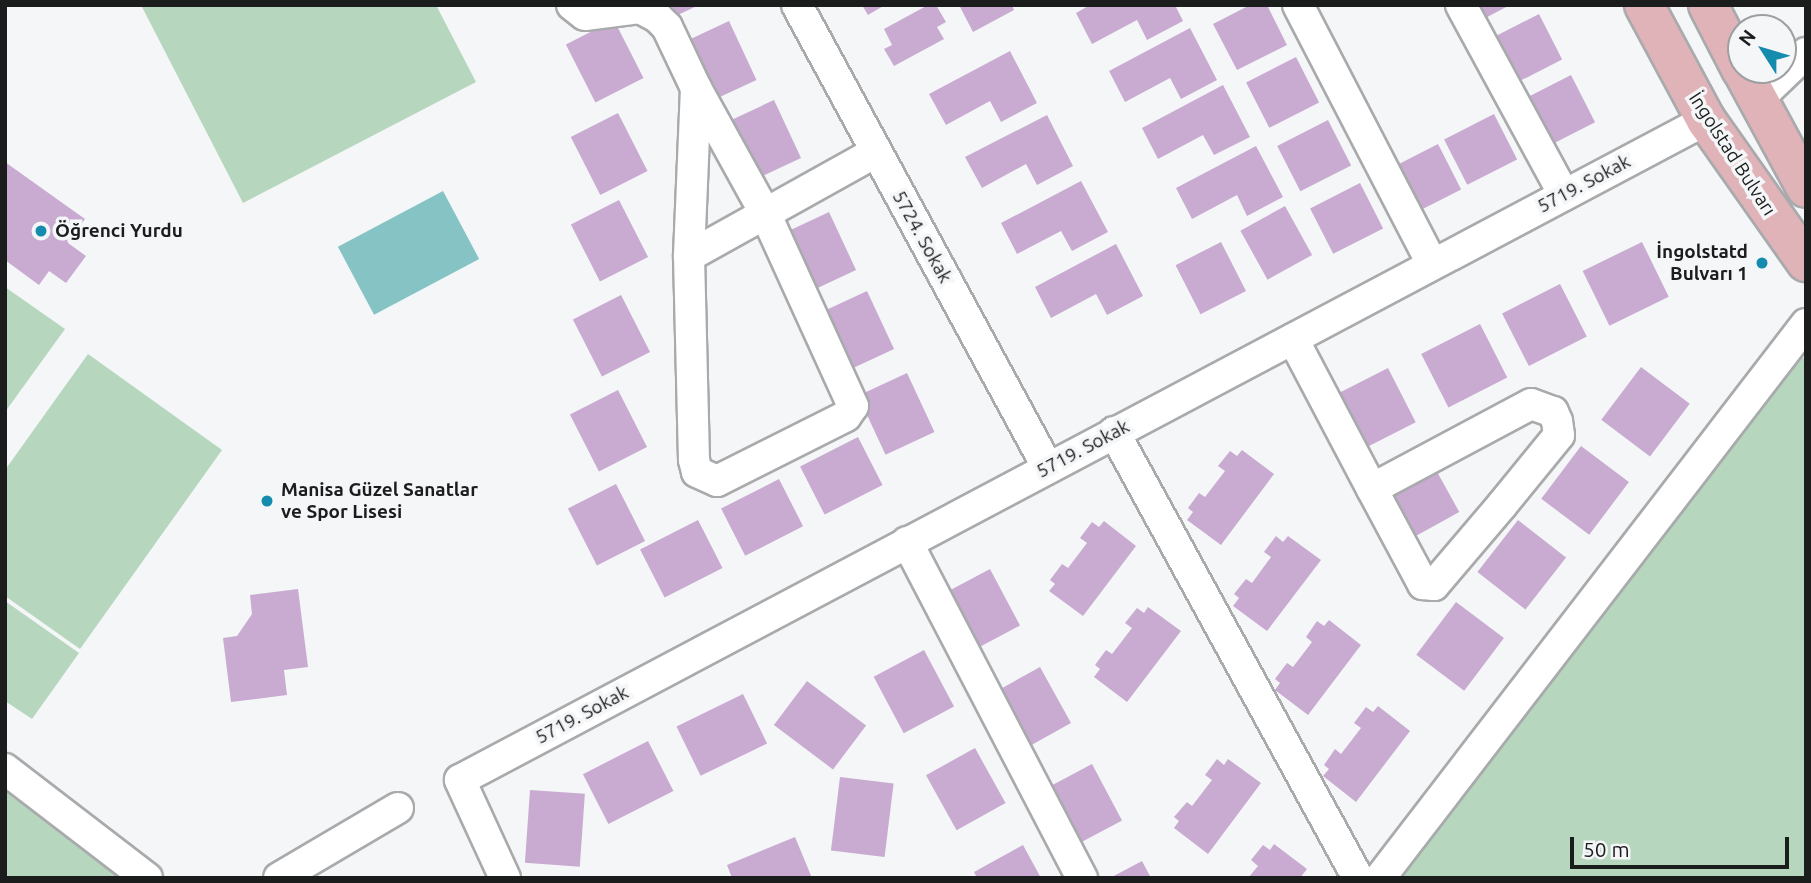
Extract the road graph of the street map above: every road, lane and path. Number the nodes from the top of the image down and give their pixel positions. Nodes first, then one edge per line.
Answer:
1 (572, 5) edge
2 (797, 5) edge
3 (1298, 5) edge
4 (1461, 5) edge
5 (1644, 5) edge
6 (1708, 5) edge
7 (1727, 42) edge
8 (1749, 84) edge
9 (696, 88) junction
10 (1706, 120) junction
11 (876, 152) junction
12 (1806, 188) edge
13 (1564, 195) junction
14 (765, 213) junction
15 (689, 256) junction
16 (1806, 262) edge
17 (1432, 264) junction
18 (1806, 324) edge
19 (1293, 339) junction
20 (1114, 432) junction
21 (1048, 468) junction
22 (1371, 489) junction
23 (907, 542) junction
24 (5, 769) edge
25 (398, 808) dead end
26 (147, 878) edge
27 (279, 878) edge
28 (505, 878) edge
29 (1082, 878) edge
30 (1358, 878) edge
31 (1380, 878) edge

1 - 9 street
2 - 11 street, 5724. Sokak
3 - 17 street
4 - 13 street
5 - 10 main road, İngolstad Bulvarı
6 - 7 main road
8 - 12 main road
9 - 14 street
9 - 15 street
10 - 13 street, 5719. Sokak
10 - 16 main road, İngolstad Bulvarı
11 - 14 street
11 - 21 street, 5724. Sokak
13 - 17 street, 5719. Sokak
14 - 15 street
14 - 15 street
17 - 19 street, 5719. Sokak
18 - 31 street
19 - 20 street, 5719. Sokak
19 - 22 street
20 - 21 street, 5719. Sokak
20 - 30 street
21 - 23 street, 5719. Sokak
22 - 22 street
23 - 28 street, 5719. Sokak
23 - 29 street
24 - 26 street
25 - 27 street

